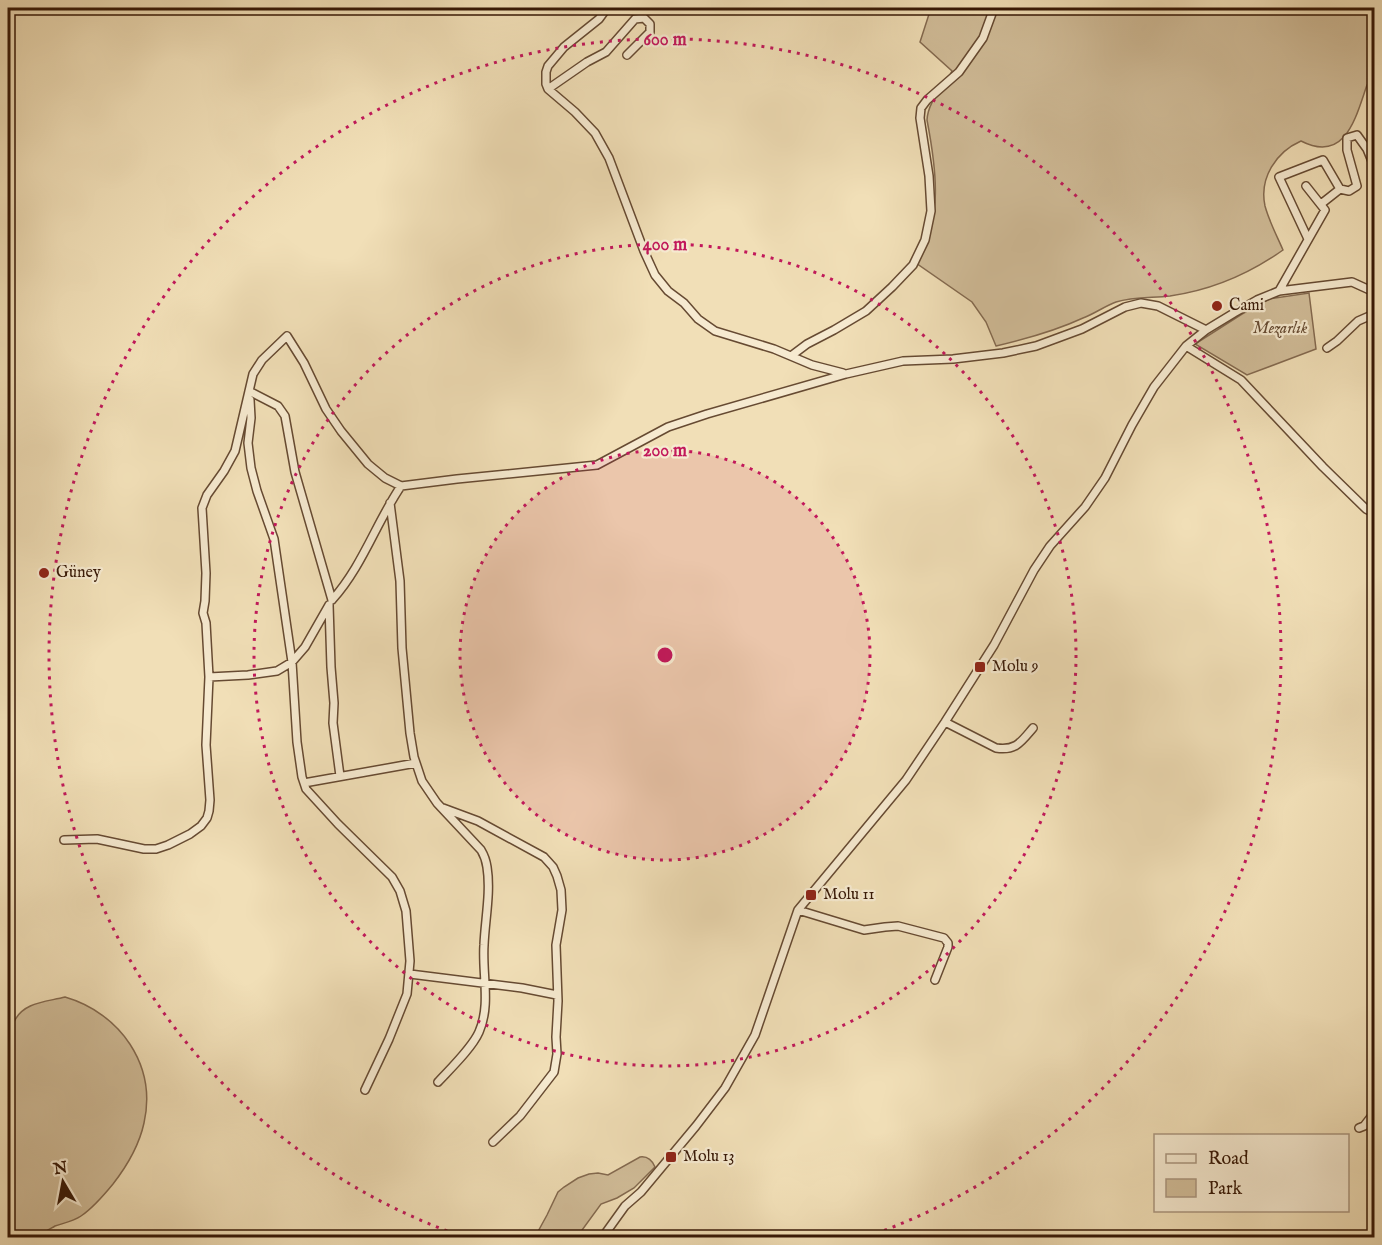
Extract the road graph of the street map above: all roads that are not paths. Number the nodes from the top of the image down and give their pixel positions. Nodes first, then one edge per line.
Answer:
1 (607, 8) edge
2 (994, 8) edge
3 (627, 55) dead end
4 (548, 89) junction
5 (1374, 166) edge
6 (1306, 186) dead end
7 (1340, 189) junction
8 (1321, 204) junction
9 (1308, 239) junction
10 (1279, 291) junction
11 (1374, 292) edge
12 (1374, 314) edge
13 (1206, 330) junction
14 (1186, 346) junction
15 (1327, 348) dead end
16 (791, 356) junction
17 (846, 374) junction
18 (249, 391) junction
19 (400, 486) junction
20 (390, 503) junction
21 (1374, 513) edge
22 (292, 662) junction
23 (209, 677) junction
24 (945, 722) junction
25 (1033, 728) dead end
26 (416, 763) junction
27 (340, 776) junction
28 (304, 783) junction
29 (441, 807) junction
30 (64, 840) dead end
31 (798, 910) junction
32 (410, 974) junction
33 (935, 980) dead end
34 (484, 983) junction
35 (557, 995) junction
36 (438, 1082) dead end
37 (365, 1090) dead end
38 (1374, 1113) edge
39 (1359, 1128) dead end
40 (494, 1142) dead end
41 (602, 1238) edge

1 - 4 street
2 - 16 street
3 - 4 street
4 - 16 street
5 - 7 street
6 - 8 street
7 - 8 street
7 - 9 street
8 - 9 street
9 - 10 street
10 - 11 street
10 - 13 street
12 - 15 street
13 - 14 street
13 - 17 street
14 - 21 street
14 - 24 street
16 - 17 street
17 - 19 street
18 - 19 street
18 - 20 street
18 - 22 street
18 - 23 street
19 - 20 street
20 - 26 street
22 - 23 street
22 - 27 street
22 - 28 street
23 - 30 street
24 - 25 street
24 - 31 street
26 - 27 street
26 - 29 street
27 - 28 street
28 - 32 street
29 - 34 street
29 - 35 street
31 - 33 street
31 - 41 street
32 - 34 street
32 - 37 street
34 - 35 street
34 - 36 street
35 - 40 street
38 - 39 street

